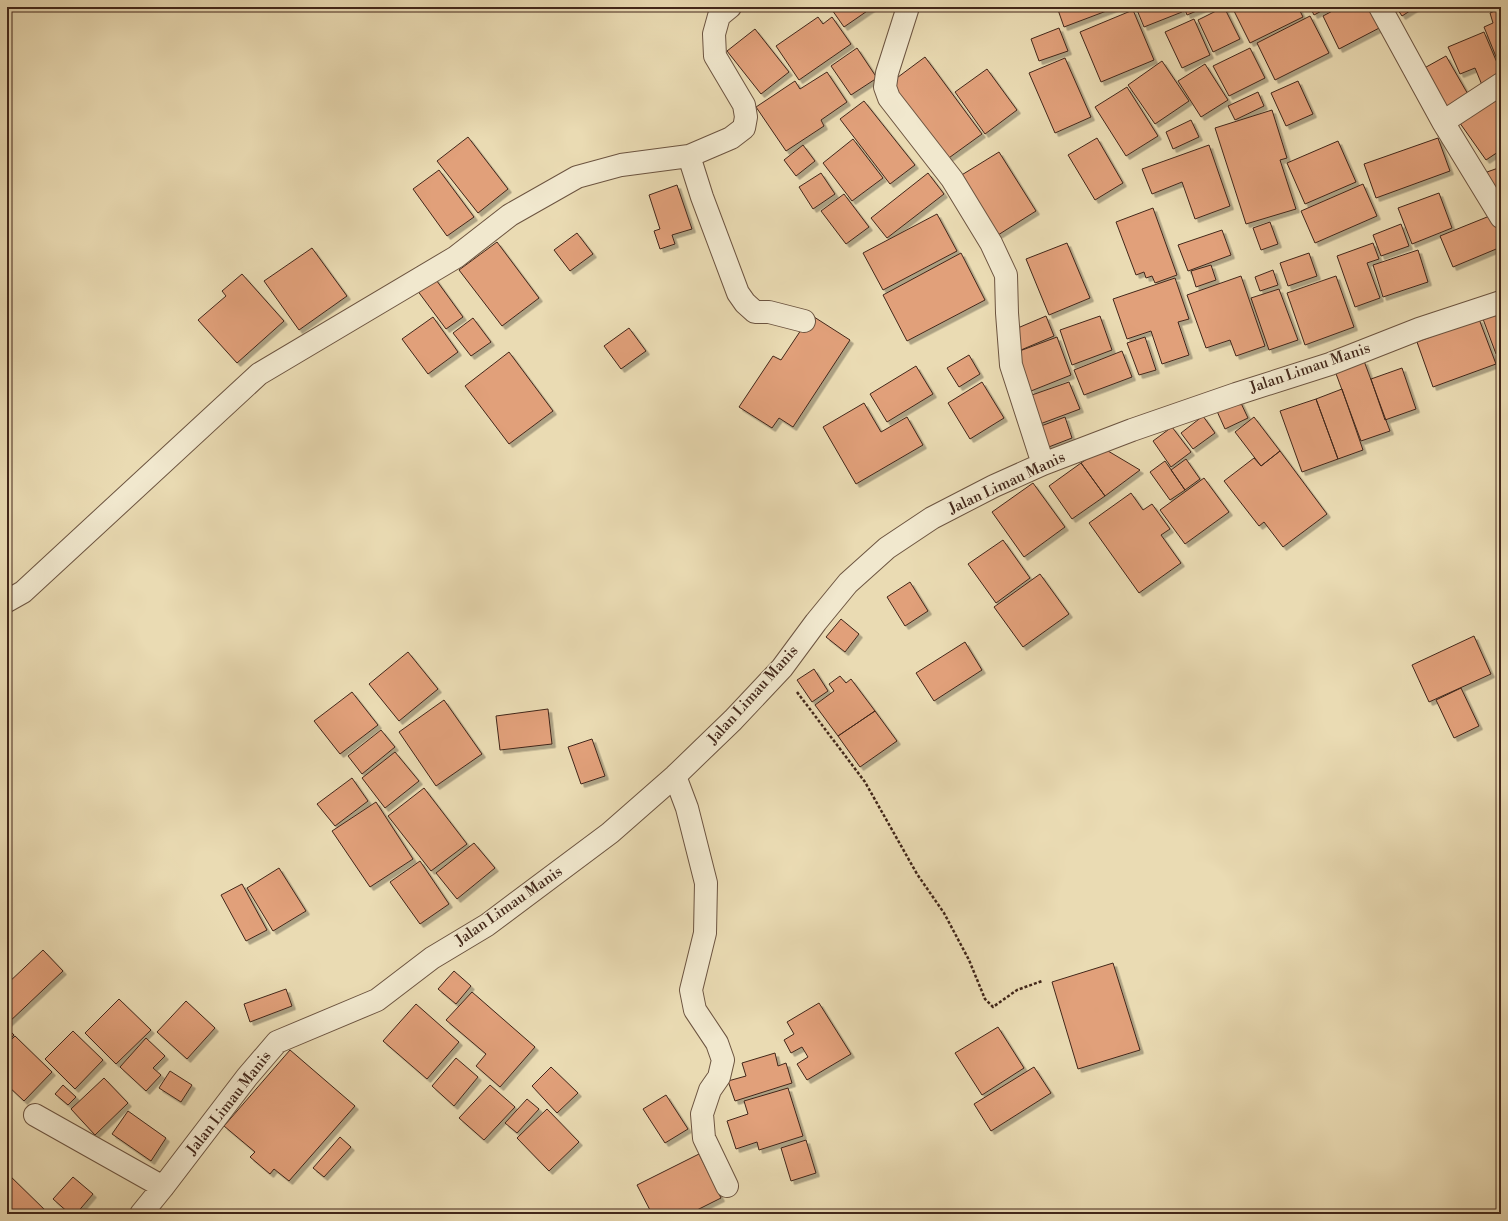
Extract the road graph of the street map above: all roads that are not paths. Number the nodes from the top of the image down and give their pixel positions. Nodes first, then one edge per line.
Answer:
1 (730, 7) edge
2 (908, 7) edge
3 (1380, 7) edge
4 (1501, 84) edge
5 (1443, 122) junction
6 (689, 156) junction
7 (1501, 217) edge
8 (1501, 302) edge
9 (804, 321) dead end
10 (1044, 464) junction
11 (7, 601) edge
12 (675, 776) junction
13 (35, 1115) dead end
14 (727, 1186) dead end
15 (164, 1187) junction
16 (141, 1214) edge

1 - 6 street
2 - 10 street
3 - 5 street
4 - 5 street
5 - 7 street
6 - 9 street
6 - 11 street
8 - 10 street, Jalan Limau Manis
10 - 12 street, Jalan Limau Manis
12 - 14 street
12 - 15 street, Jalan Limau Manis
13 - 15 street
15 - 16 street, Jalan Limau Manis

